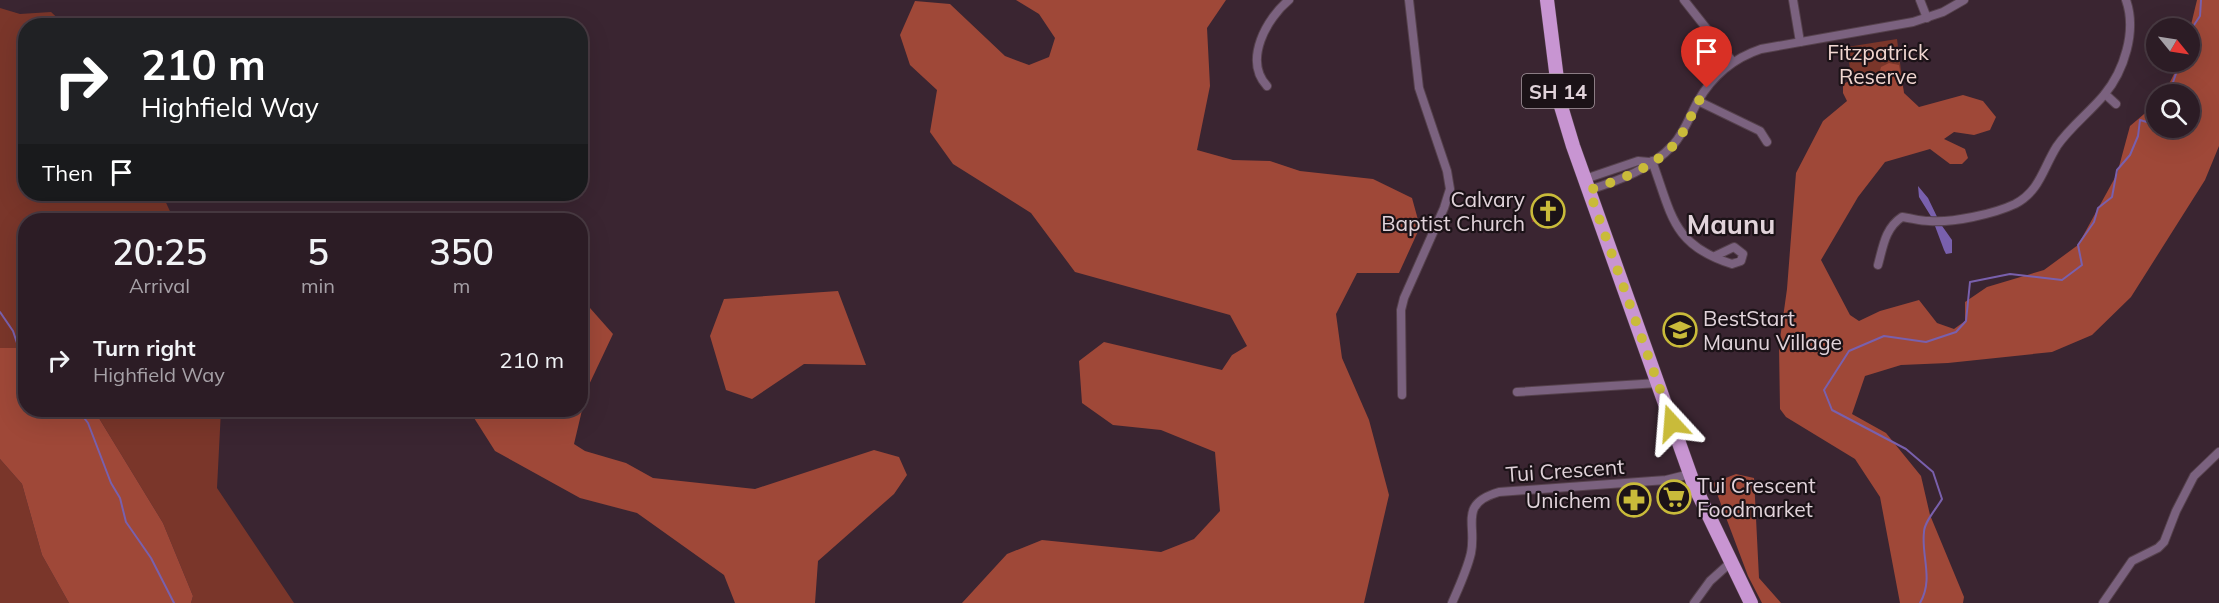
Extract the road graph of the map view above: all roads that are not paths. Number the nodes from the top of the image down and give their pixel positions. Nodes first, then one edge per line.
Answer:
1 (1289, 0) edge
2 (1409, 0) edge
3 (1547, 0) edge
4 (1684, 0) edge
5 (1793, 0) edge
6 (1920, 0) edge
7 (1964, 0) edge
8 (2126, 0) edge
9 (1927, 18) junction
10 (1800, 42) junction
11 (1732, 62) junction
12 (1267, 86) dead end
13 (2105, 94) junction
14 (1698, 101) junction
15 (2116, 104) dead end
16 (1767, 142) dead end
17 (1650, 162) junction
18 (1587, 185) junction
19 (1715, 256) dead end
20 (1878, 266) dead end
21 (1658, 383) junction
22 (1517, 392) dead end
23 (1402, 395) dead end
24 (2219, 452) edge
25 (1690, 474) junction
26 (1730, 563) junction
27 (1452, 603) edge
28 (1694, 603) edge
29 (1751, 603) edge
30 (2103, 603) edge

1 - 12 street
2 - 23 street
3 - 18 main road, SH 14
4 - 11 street
5 - 10 street
6 - 9 street
7 - 9 street
8 - 13 street
9 - 10 street
10 - 11 street
11 - 14 street
13 - 15 street
13 - 20 street
14 - 16 street
14 - 17 street
17 - 18 street
17 - 19 street
18 - 21 main road, SH 14
21 - 22 street
21 - 25 main road, SH 14
24 - 30 street
25 - 26 main road, SH 14
25 - 27 street, Tui Crescent
26 - 28 street
26 - 29 main road, SH 14

